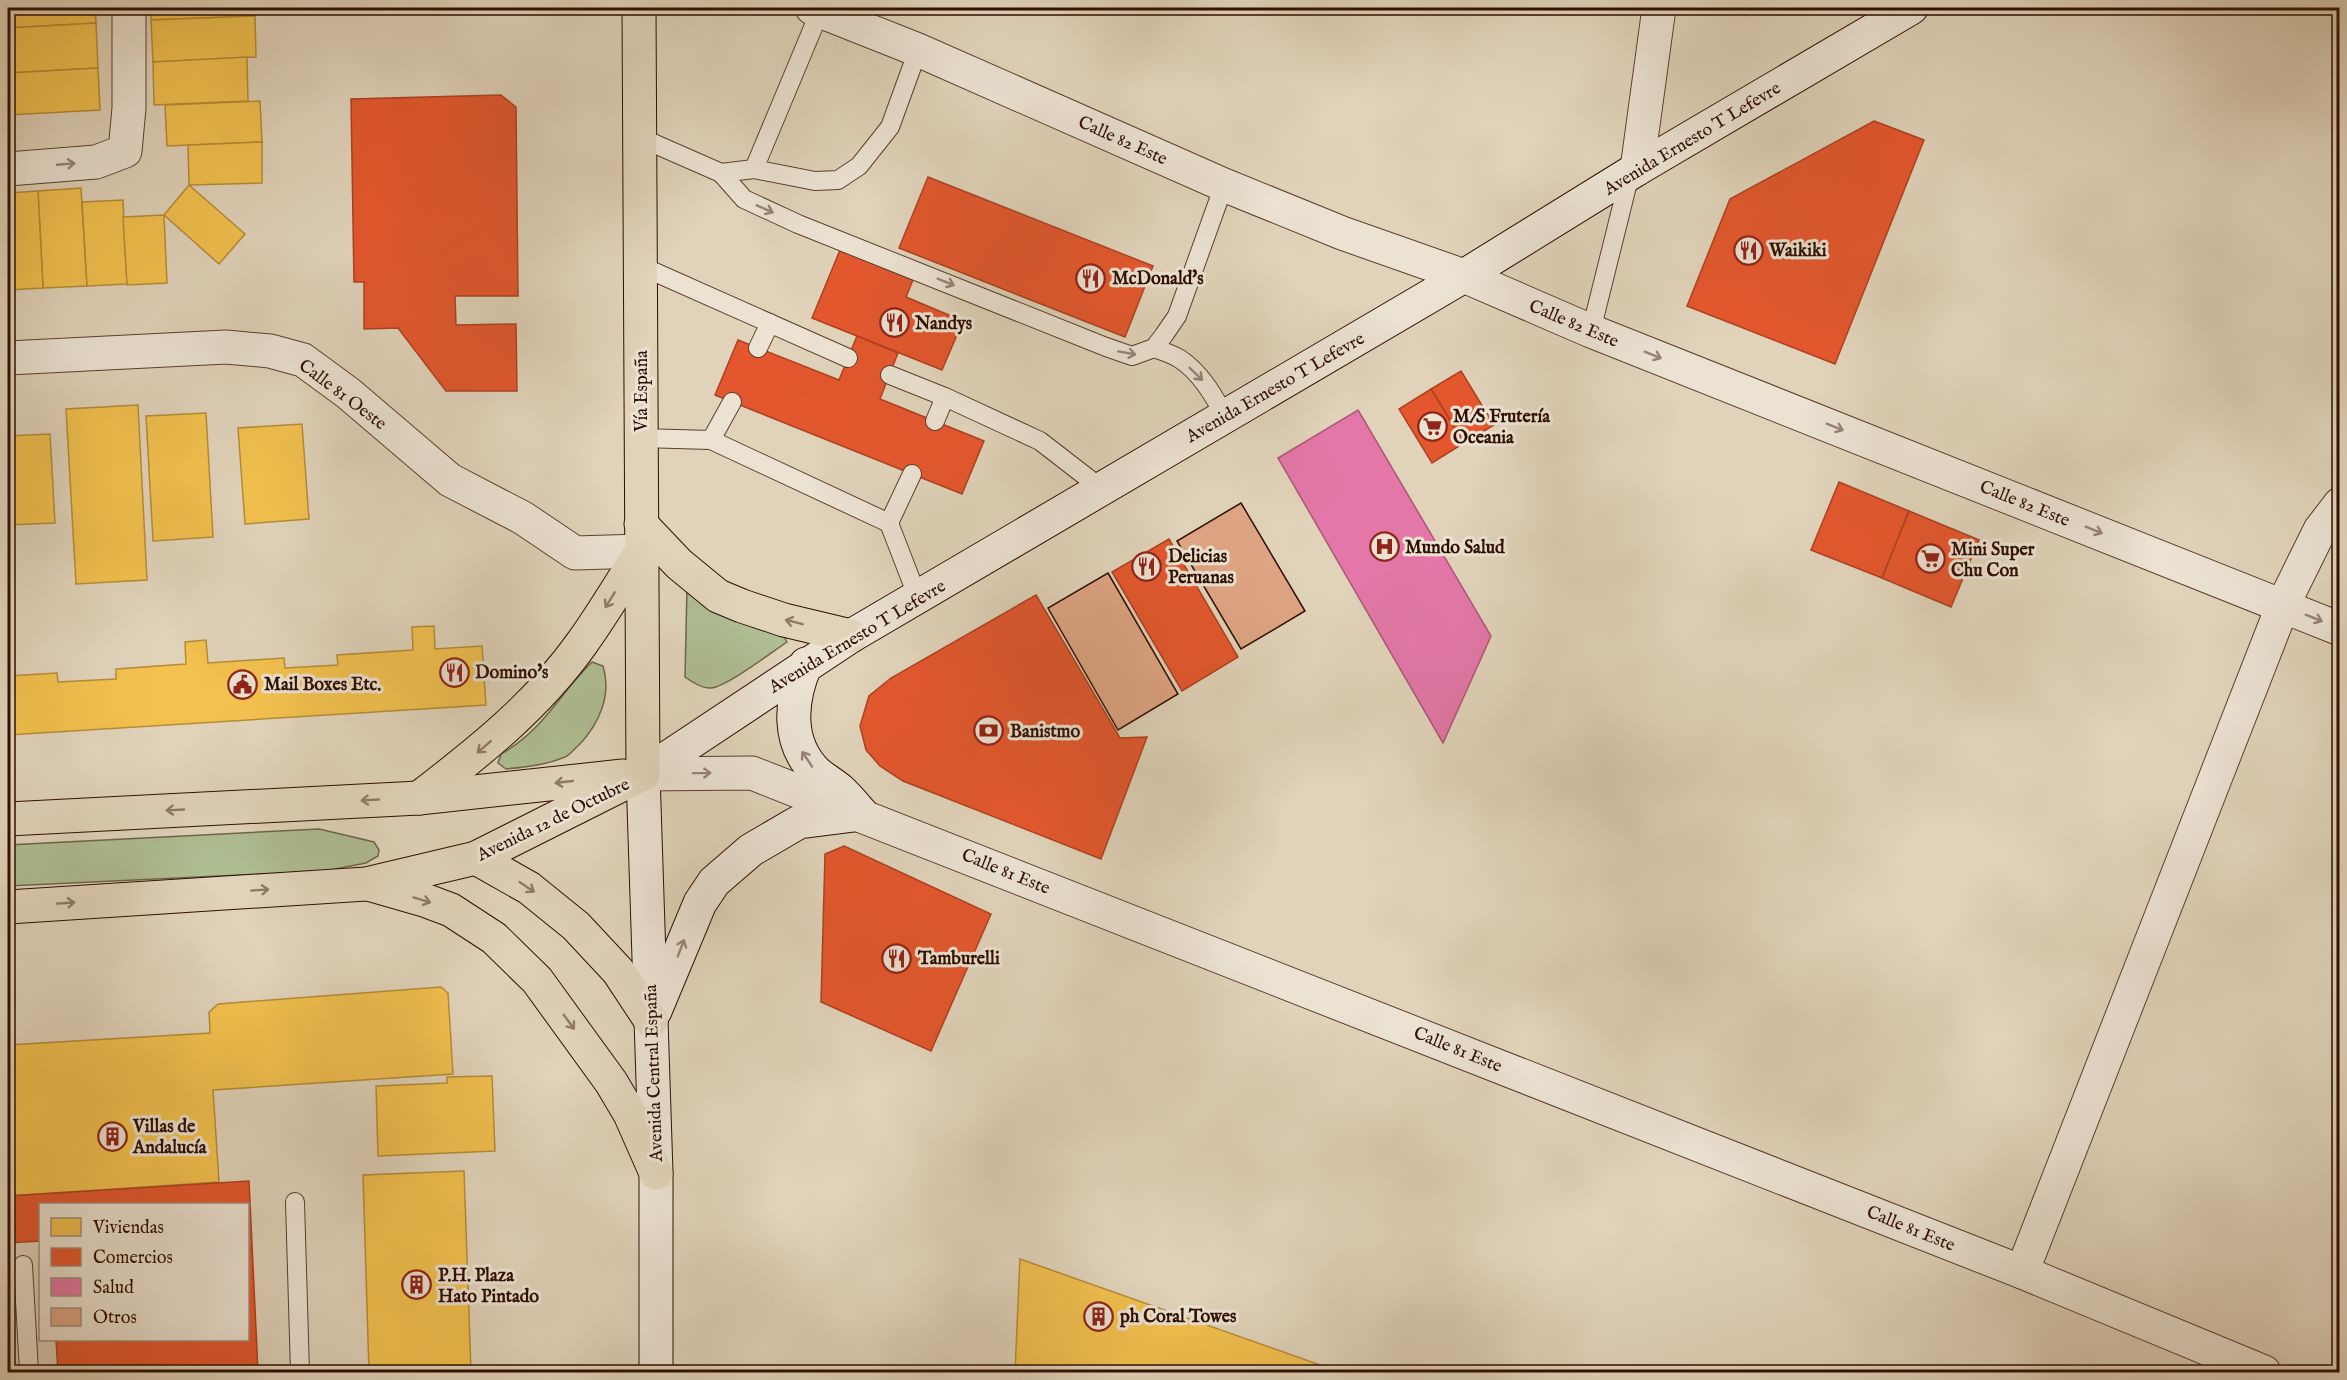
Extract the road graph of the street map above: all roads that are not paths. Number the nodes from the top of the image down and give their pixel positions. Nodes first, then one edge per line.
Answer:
1 (129, 8) edge
2 (639, 8) edge
3 (1659, 8) edge
4 (1911, 8) edge
5 (816, 9) edge
6 (918, 50) junction
7 (639, 137) junction
8 (754, 169) junction
9 (8, 170) edge
10 (1634, 172) junction
11 (721, 173) junction
12 (1224, 185) junction
13 (640, 266) junction
14 (1464, 276) junction
15 (770, 323) junction
16 (1592, 331) junction
17 (759, 348) dead end
18 (1154, 348) junction
19 (8, 358) edge
20 (848, 358) dead end
21 (890, 375) dead end
22 (945, 397) junction
23 (732, 402) dead end
24 (1225, 416) junction
25 (935, 421) dead end
26 (641, 438) junction
27 (711, 440) junction
28 (912, 474) dead end
29 (1102, 489) junction
30 (2340, 504) edge
31 (889, 523) junction
32 (641, 537) junction
33 (918, 598) junction
34 (2283, 605) junction
35 (2340, 628) edge
36 (851, 636) junction
37 (806, 664) junction
38 (643, 774) junction
39 (419, 798) junction
40 (862, 814) junction
41 (8, 819) edge
42 (476, 858) junction
43 (366, 884) junction
44 (8, 907) edge
45 (651, 1021) junction
46 (656, 1173) junction
47 (295, 1202) dead end
48 (23, 1265) dead end
49 (2022, 1272) junction
50 (29, 1372) edge
51 (300, 1372) edge
52 (656, 1372) edge
53 (2264, 1372) edge

9 -> 1 street
2 - 7 main road, Vía España
3 - 10 street
4 - 10 street, Avenida Ernesto T Lefevre
5 - 6 street, Calle 82 Este
5 - 8 lane
6 - 8 lane
6 - 12 street, Calle 82 Este
7 - 11 lane
7 - 13 main road, Vía España
8 - 11 lane
10 - 14 street, Avenida Ernesto T Lefevre
10 - 16 lane
11 -> 18 lane
12 - 14 street, Calle 82 Este
12 - 18 lane
13 - 15 lane
13 - 26 main road, Vía España
14 - 16 street, Calle 82 Este
14 - 24 street, Avenida Ernesto T Lefevre
15 - 17 lane
15 - 20 lane
16 -> 34 street, Calle 82 Este
18 -> 24 lane
19 - 32 street, Calle 81 Oeste
21 - 22 lane
22 - 25 lane
22 - 29 lane
23 - 27 lane
24 - 29 street, Avenida Ernesto T Lefevre
26 - 27 lane
26 - 32 main road, Vía España
27 - 31 lane
28 - 31 lane
29 - 33 street, Avenida Ernesto T Lefevre
30 - 34 street
31 - 33 lane
36 -> 32 main road
32 - 38 main road, Vía España
32 -> 39 main road
33 - 36 street, Avenida Ernesto T Lefevre
34 -> 35 street, Calle 82 Este
34 - 49 street
36 - 37 street, Avenida Ernesto T Lefevre
37 - 38 street, Avenida Ernesto T Lefevre
40 -> 37 street
38 -> 39 main road, Avenida 12 de Octubre
38 -> 40 street, Calle 81 Este
38 - 42 main road, Avenida 12 de Octubre
38 - 45 street, Avenida Central España
39 -> 41 main road, Avenida 12 de Octubre
45 -> 40 street
40 - 49 street, Calle 81 Este
42 - 43 main road, Avenida 12 de Octubre
42 -> 45 main road
44 -> 43 main road, Avenida 12 de Octubre
43 -> 46 main road
45 - 46 street, Avenida Central España
46 - 52 street, Avenida Central España
47 - 51 lane
48 - 50 lane
49 - 53 street, Calle 81 Este

